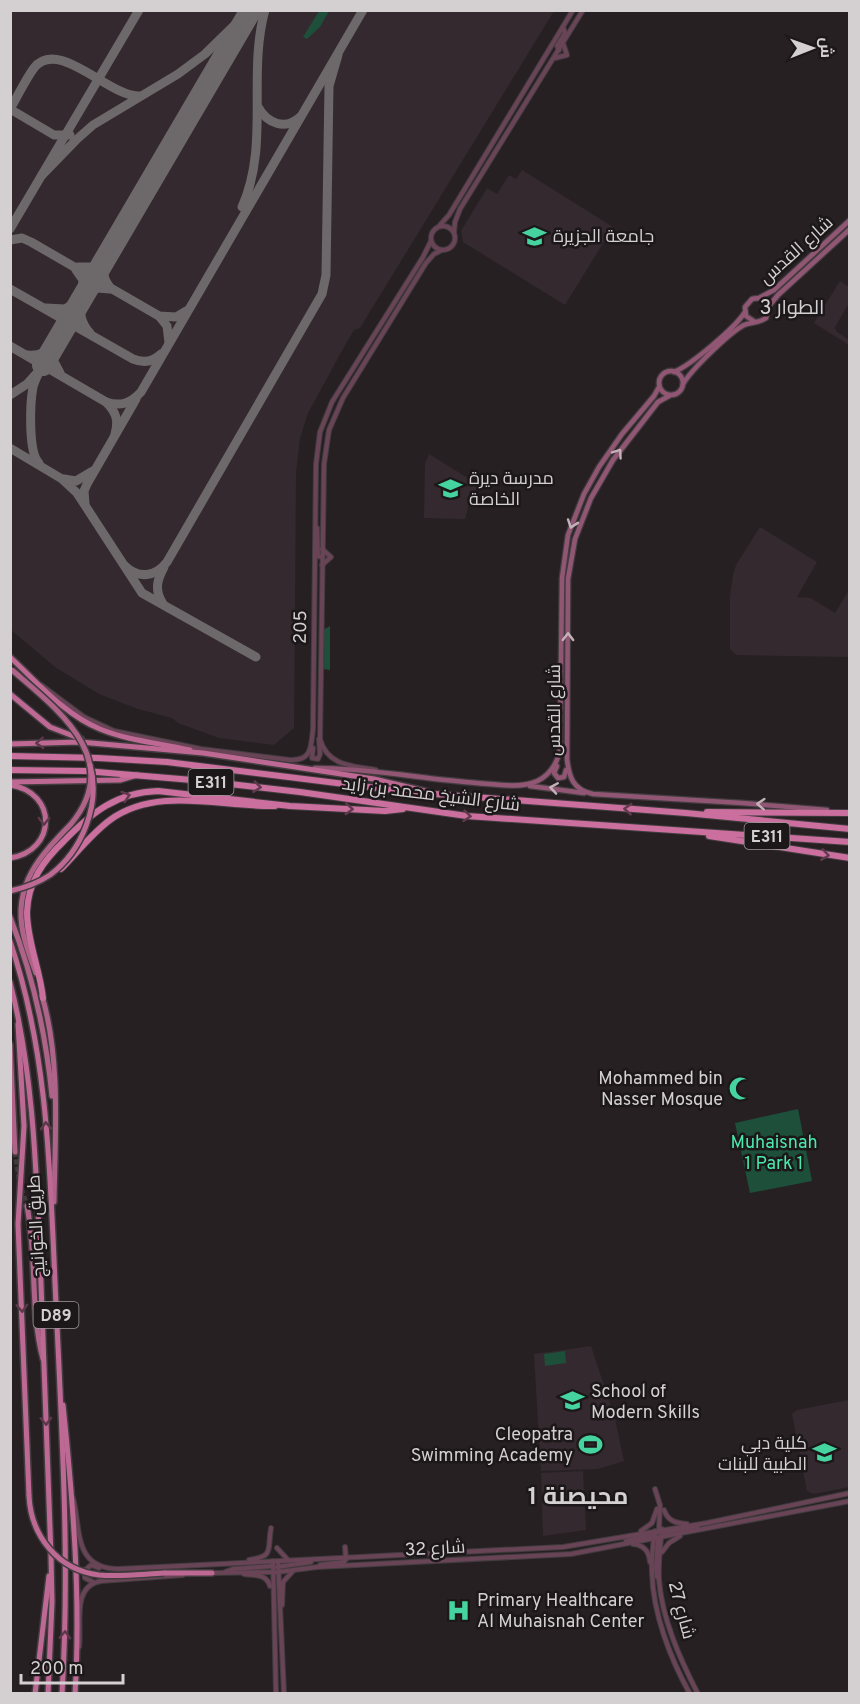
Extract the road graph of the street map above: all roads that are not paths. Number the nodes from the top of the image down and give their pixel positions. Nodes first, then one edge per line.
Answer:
1 (573, 10) edge
2 (583, 10) edge
3 (563, 27) junction
4 (563, 43) junction
5 (559, 50) junction
6 (554, 58) junction
7 (849, 220) edge
8 (440, 225) junction
9 (849, 229) edge
10 (454, 232) junction
11 (431, 241) junction
12 (442, 250) junction
13 (759, 298) junction
14 (768, 307) junction
15 (745, 312) junction
16 (755, 322) junction
17 (674, 372) junction
18 (683, 384) junction
19 (659, 387) junction
20 (669, 396) junction
21 (315, 522) junction
22 (566, 543) junction
23 (322, 549) junction
24 (322, 557) junction
25 (322, 565) junction
26 (568, 579) junction
27 (10, 657) edge
28 (11, 669) edge
29 (38, 683) junction
30 (10, 694) edge
31 (313, 729) junction
32 (320, 730) junction
33 (561, 732) junction
34 (100, 743) junction
35 (10, 744) edge
36 (203, 753) junction
37 (10, 756) edge
38 (567, 759) junction
39 (90, 765) junction
40 (309, 768) junction
41 (10, 770) edge
42 (387, 774) junction
43 (137, 775) junction
44 (10, 784) edge
45 (521, 785) junction
46 (586, 793) junction
47 (436, 794) junction
48 (290, 806) junction
49 (410, 808) junction
50 (840, 812) junction
51 (686, 813) junction
52 (849, 813) edge
53 (849, 829) edge
54 (685, 832) junction
55 (849, 842) edge
56 (10, 858) edge
57 (849, 858) edge
58 (51, 874) junction
59 (10, 891) edge
60 (10, 917) edge
61 (10, 941) edge
62 (10, 982) edge
63 (43, 998) junction
64 (18, 1014) junction
65 (10, 1044) edge
66 (54, 1122) junction
67 (15, 1152) dead end
68 (27, 1206) tunnel mouth
69 (52, 1230) junction
70 (44, 1362) junction
71 (59, 1362) junction
72 (655, 1489) dead end
73 (849, 1493) edge
74 (72, 1494) junction
75 (848, 1501) edge
76 (657, 1509) dead end
77 (664, 1510) dead end
78 (707, 1523) junction
79 (693, 1525) junction
80 (271, 1528) dead end
81 (658, 1533) junction
82 (687, 1533) junction
83 (635, 1534) junction
84 (626, 1543) junction
85 (617, 1545) junction
86 (345, 1547) dead end
87 (278, 1548) dead end
88 (660, 1555) junction
89 (51, 1556) junction
90 (346, 1559) junction
91 (320, 1560) junction
92 (292, 1561) junction
93 (244, 1563) junction
94 (275, 1567) junction
95 (317, 1567) junction
96 (112, 1569) junction
97 (293, 1571) junction
98 (225, 1572) junction
99 (241, 1572) junction
100 (652, 1572) junction
101 (213, 1573) junction
102 (95, 1582) junction
103 (659, 1582) junction
104 (273, 1598) junction
105 (280, 1611) junction
106 (78, 1654) junction
107 (35, 1694) edge
108 (48, 1694) edge
109 (62, 1694) edge
110 (75, 1694) edge
111 (276, 1694) edge
112 (284, 1694) edge
113 (690, 1694) edge
114 (698, 1694) edge

1 - 3 street
2 - 4 street
3 - 5 street
3 - 8 street
4 - 5 street
4 - 6 street
5 - 6 street
6 - 10 street
7 - 13 main road, شارع القدس
8 - 10 street
8 - 11 street
9 - 14 main road, شارع القدس
10 - 12 street
11 - 12 street
11 - 21 street, 205
12 - 23 street, 205
13 - 14 main road
13 - 15 main road
14 - 16 main road
15 - 16 main road
15 - 17 main road
16 - 18 main road
17 - 18 main road
17 - 19 main road
18 - 20 main road
19 - 20 main road
19 -> 22 main road, شارع القدس
26 -> 20 main road, شارع القدس
21 - 24 street
21 - 31 street, 205
22 - 26 main road
22 - 33 main road, شارع القدس
23 - 24 street, 205
23 - 25 street
24 - 25 street, 205
25 - 32 street, 205
38 -> 26 main road, شارع القدس
27 - 29 highway
28 - 39 main road, bridge
29 - 31 street, 205
29 - 36 highway
30 - 34 highway
31 - 32 street
32 - 42 street, 205
33 - 38 main road
33 - 45 main road, شارع القدس
34 -> 35 highway
34 - 36 highway
36 - 40 highway
37 - 47 highway, شارع الشيخ محمد بن زايد / E311
38 - 46 main road, شارع القدس
39 - 58 highway, bridge
39 - 63 main road, bridge
40 - 42 main road, شارع القدس
40 - 47 highway
41 - 43 highway, شارع الشيخ محمد بن زايد / E311
42 - 45 main road, شارع القدس
43 - 44 highway
43 -> 49 highway, شارع الشيخ محمد بن زايد / E311
44 -> 56 highway
46 -> 45 main road
50 -> 46 main road
51 -> 47 highway, شارع الشيخ محمد بن زايد / E311
48 -> 49 highway
48 - 58 highway, bridge
63 -> 48 highway
49 -> 54 highway, شارع الشيخ محمد بن زايد / E311
50 - 51 highway
50 - 52 highway
51 - 53 highway, شارع الشيخ محمد بن زايد / E311
54 - 55 highway, شارع الشيخ محمد بن زايد / E311
54 -> 57 highway
58 - 59 highway, bridge
60 - 66 main road
69 -> 61 highway, طريق الخوانيج / D89
62 - 64 highway, طريق الخوانيج / D89
63 - 66 main road
64 - 70 highway, طريق الخوانيج / D89
64 -> 101 highway, bridge
65 - 67 main road
66 - 69 main road
68 - 70 main road
69 - 71 highway, طريق الخوانيج / D89
70 -> 89 highway, طريق الخوانيج / D89
71 - 74 highway
109 -> 71 highway, طريق الخوانيج / D89
72 - 81 street
73 - 78 street, شارع 32
74 - 96 street
74 - 106 highway
75 - 82 street, شارع 32
76 - 83 street
77 - 79 street
78 - 79 street, شارع 32
78 - 81 street
79 - 81 street, شارع 32
80 - 93 street
81 - 82 street, شارع 32
81 - 83 street, شارع 32
81 - 84 street, شارع 32
81 - 85 street
81 - 88 street, شارع 27
81 - 100 street, شارع 27
81 - 103 street
82 - 88 street
83 - 90 street, شارع 32
84 - 85 street, شارع 32
84 - 100 street
85 - 95 street, شارع 32
86 - 90 street
87 - 92 street
88 - 103 street, شارع 27
89 - 107 highway
89 - 108 highway, طريق الخوانيج / D89
90 - 91 street, شارع 32
90 - 95 street
91 - 92 street, شارع 32
91 - 94 street
92 - 94 street, شارع 32
93 - 94 street, شارع 32
93 - 96 street, شارع 32
94 - 97 street, شارع 32
94 - 98 street
94 - 99 street, شارع 32
94 - 104 street
94 - 105 street
95 - 97 street, شارع 32
96 - 102 street, شارع 32
97 - 105 street
98 - 99 street, شارع 32
98 - 101 street, شارع 32
99 - 104 street
100 - 113 street, شارع 27
101 - 102 street, شارع 32
102 - 106 street
103 - 114 street, شارع 27
104 - 111 street
105 - 112 street
106 - 110 highway

